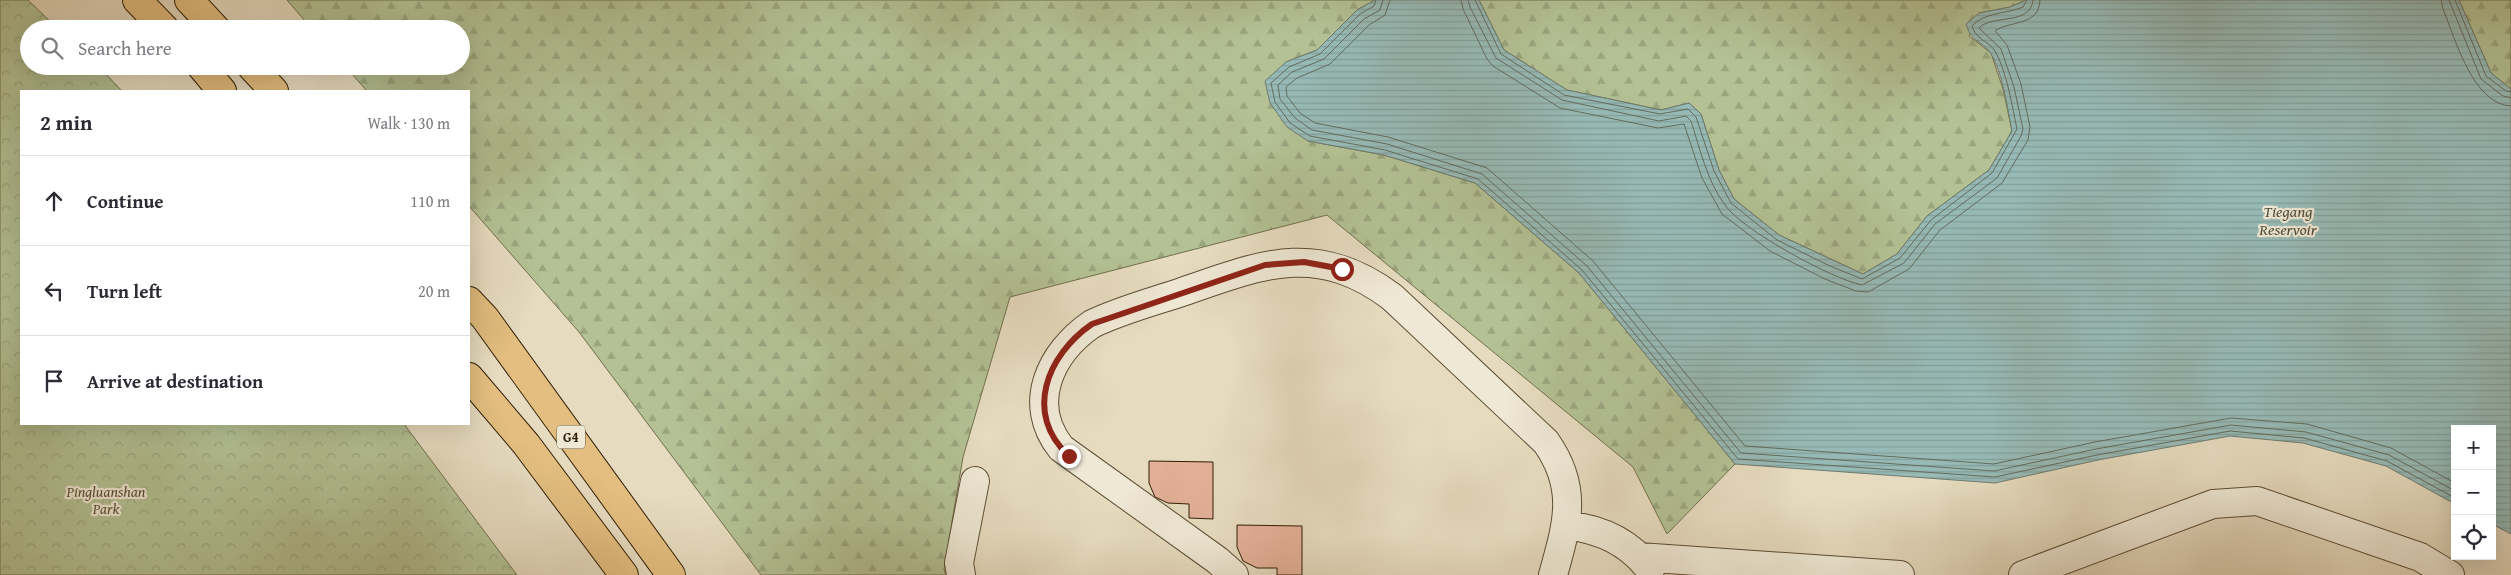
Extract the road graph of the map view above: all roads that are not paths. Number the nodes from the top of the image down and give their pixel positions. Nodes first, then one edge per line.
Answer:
1 (137, 0) edge
2 (189, 0) edge
3 (156, 20) edge
4 (208, 20) edge
5 (209, 75) edge
6 (259, 75) edge
7 (221, 90) edge
8 (273, 90) edge
9 (470, 302) edge
10 (470, 378) edge
11 (975, 481) dead end
12 (1566, 525) junction
13 (1647, 566) edge
14 (624, 575) edge
15 (671, 575) edge
16 (961, 575) edge
17 (1234, 575) edge
18 (1553, 575) edge
19 (1900, 575) edge
20 (2023, 575) edge
21 (2450, 575) edge

1 - 3 highway
2 - 4 highway
5 - 7 highway
6 - 8 highway
9 - 15 highway, G4
10 - 14 highway, G4
11 - 16 street
12 - 13 street
12 - 17 street
12 - 18 street
13 - 19 street
20 - 21 street

